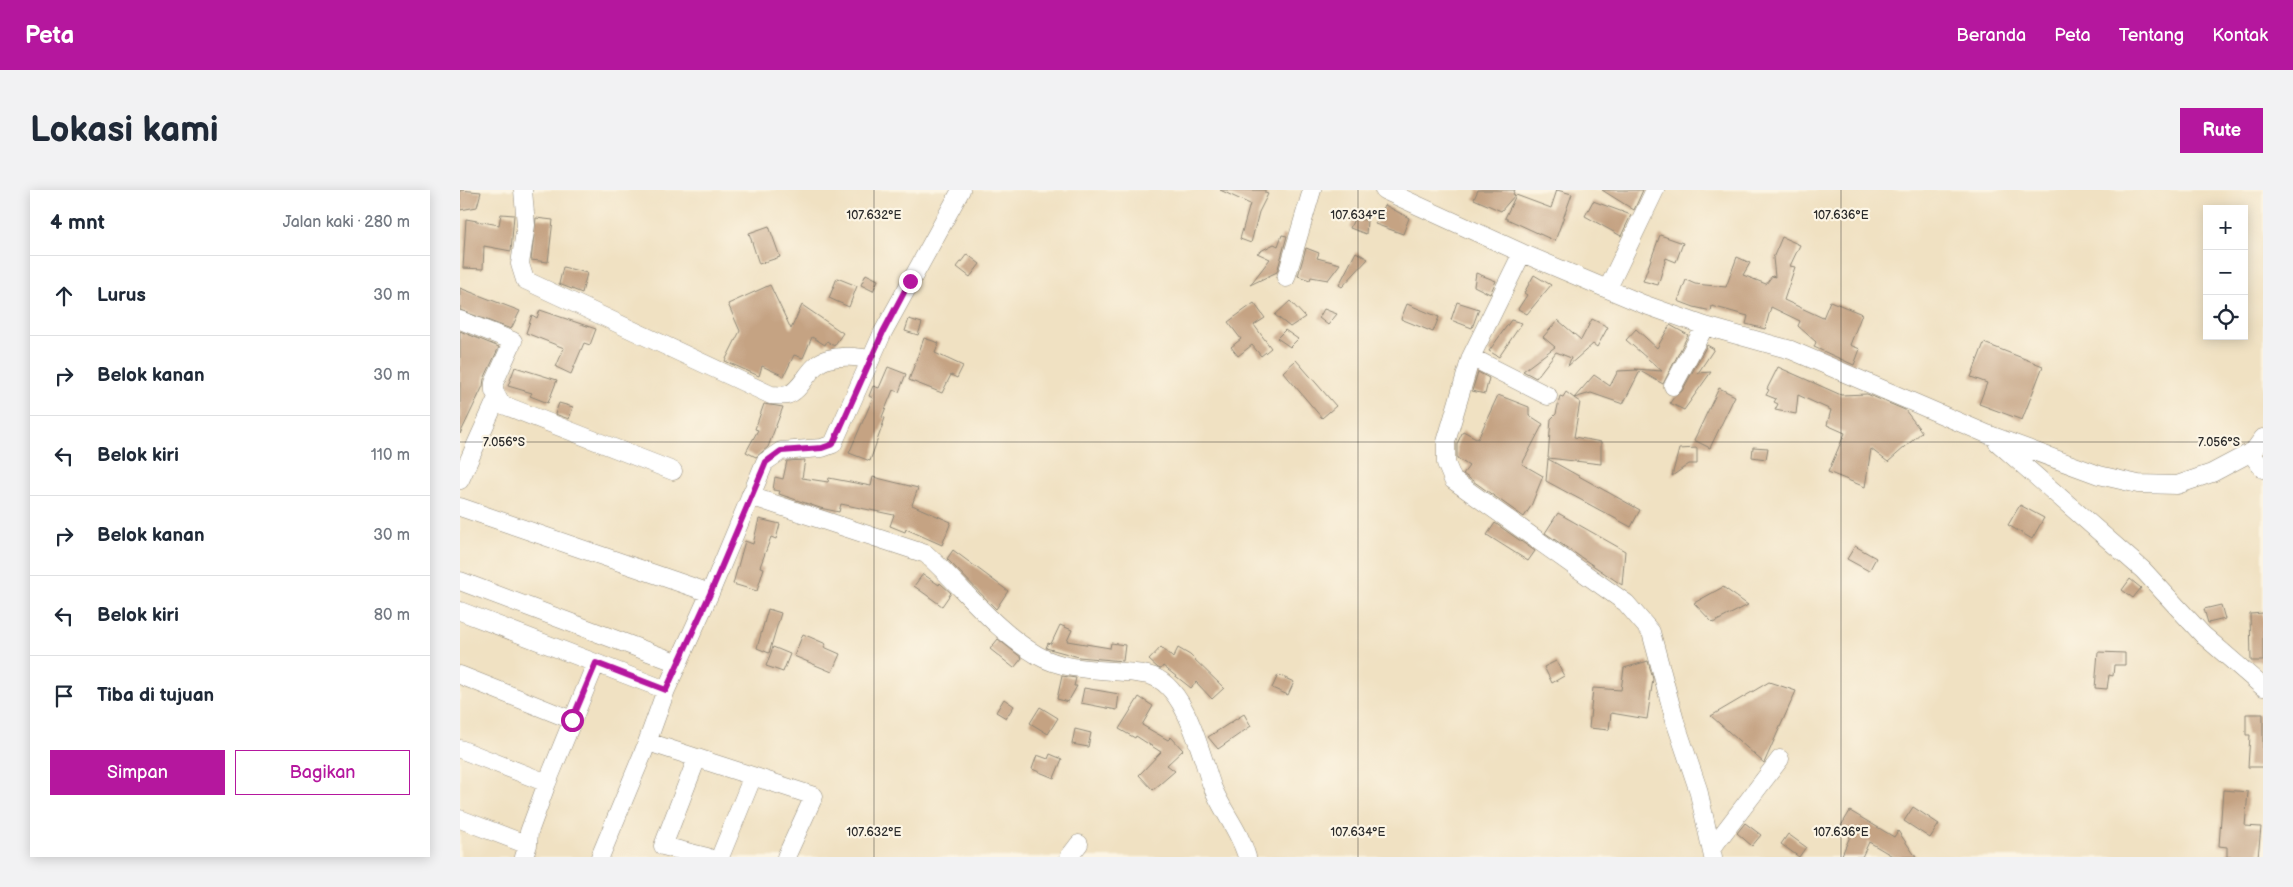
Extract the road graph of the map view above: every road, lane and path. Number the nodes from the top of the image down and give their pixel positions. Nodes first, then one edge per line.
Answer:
1 (523, 190) edge
2 (961, 190) edge
3 (1312, 190) edge
4 (1384, 190) edge
5 (1655, 190) edge
6 (1522, 253) junction
7 (1286, 278) dead end
8 (1608, 288) junction
9 (460, 320) edge
10 (1704, 326) junction
11 (1472, 357) junction
12 (871, 359) junction
13 (1673, 386) dead end
14 (1548, 396) dead end
15 (497, 398) junction
16 (1987, 434) junction
17 (2263, 438) edge
18 (2250, 452) junction
19 (2263, 469) edge
20 (673, 470) dead end
21 (460, 480) edge
22 (750, 496) junction
23 (460, 507) edge
24 (460, 581) edge
25 (710, 594) junction
26 (460, 611) edge
27 (596, 663) junction
28 (678, 663) junction
29 (460, 675) edge
30 (2263, 687) edge
31 (666, 690) junction
32 (572, 720) junction
33 (648, 742) junction
34 (460, 749) edge
35 (697, 758) junction
36 (1780, 759) dead end
37 (753, 776) junction
38 (547, 783) junction
39 (460, 819) edge
40 (526, 851) edge
41 (1712, 853) edge
42 (600, 857) edge
43 (707, 857) edge
44 (720, 857) edge
45 (786, 857) edge
46 (1247, 857) edge

1 - 12 street
2 - 12 street
3 - 7 street
4 - 6 street
5 - 8 street
6 - 8 street
6 - 11 street
8 - 10 street
9 - 15 street
10 - 13 street
10 - 16 street
11 - 14 street
11 - 41 street
12 - 22 street
15 - 20 street
15 - 21 street
16 - 18 street
16 - 30 street
17 - 18 street
18 - 19 street
22 - 25 street
22 - 46 street
23 - 25 street
24 - 28 street
25 - 28 street
26 - 27 street
27 - 31 street
27 - 32 street
28 - 31 street
29 - 32 street
31 - 33 street
32 - 38 street
33 - 35 street
33 - 42 street
34 - 38 street
35 - 37 street
35 - 43 street
36 - 41 street
37 - 44 street
37 - 45 street
38 - 40 street
39 - 40 street

